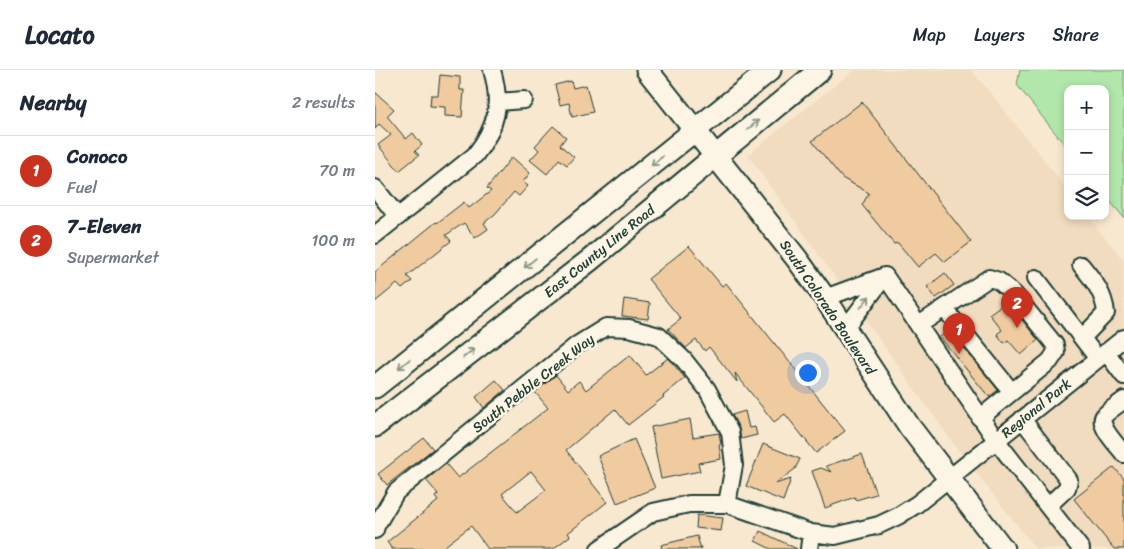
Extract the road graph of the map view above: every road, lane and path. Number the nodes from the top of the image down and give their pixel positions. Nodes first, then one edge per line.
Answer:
1 (492, 70) edge
2 (647, 70) edge
3 (770, 70) edge
4 (820, 70) edge
5 (524, 100) dead end
6 (498, 102) junction
7 (695, 130) junction
8 (715, 156) junction
9 (375, 188) edge
10 (398, 217) junction
11 (375, 235) edge
12 (1081, 265) dead end
13 (885, 276) junction
14 (1036, 278) dead end
15 (825, 298) junction
16 (944, 308) junction
17 (919, 326) junction
18 (845, 329) junction
19 (1082, 338) junction
20 (1124, 338) edge
21 (1102, 356) junction
22 (1124, 376) edge
23 (375, 387) edge
24 (1012, 392) junction
25 (1124, 400) edge
26 (980, 418) junction
27 (1022, 419) junction
28 (375, 426) edge
29 (996, 440) junction
30 (1124, 454) edge
31 (949, 479) junction
32 (727, 504) junction
33 (1047, 506) junction
34 (375, 530) edge
35 (810, 541) edge
36 (599, 549) edge
37 (1003, 549) edge
38 (1081, 549) edge

1 - 6 street
2 - 7 main road, South Colorado Boulevard
3 - 7 main road
8 -> 4 main road, East County Line Road
5 - 6 street
6 - 10 street
7 - 8 main road, South Colorado Boulevard
7 -> 23 main road
8 - 15 main road, South Colorado Boulevard
28 -> 8 main road, East County Line Road
9 - 10 street
10 - 11 street
12 - 19 street
13 - 15 street
13 - 17 street
18 -> 13 street
14 - 19 street
15 - 18 main road, South Colorado Boulevard
16 - 17 street
16 - 24 street
16 - 24 street
17 - 26 street
18 - 31 main road, South Colorado Boulevard
19 - 21 street
20 - 21 street, Regional Park
21 - 22 street
21 - 27 street, Regional Park
24 - 26 street
25 - 30 street
26 - 29 street
27 - 29 street, Regional Park
27 - 33 street
29 - 31 street, Regional Park
29 - 33 street
31 - 35 street, Regional Park
31 - 37 main road, South Colorado Boulevard
32 - 34 street, South Pebble Creek Way
32 - 35 street, Regional Park
32 - 36 street, Regional Park
33 - 38 street

